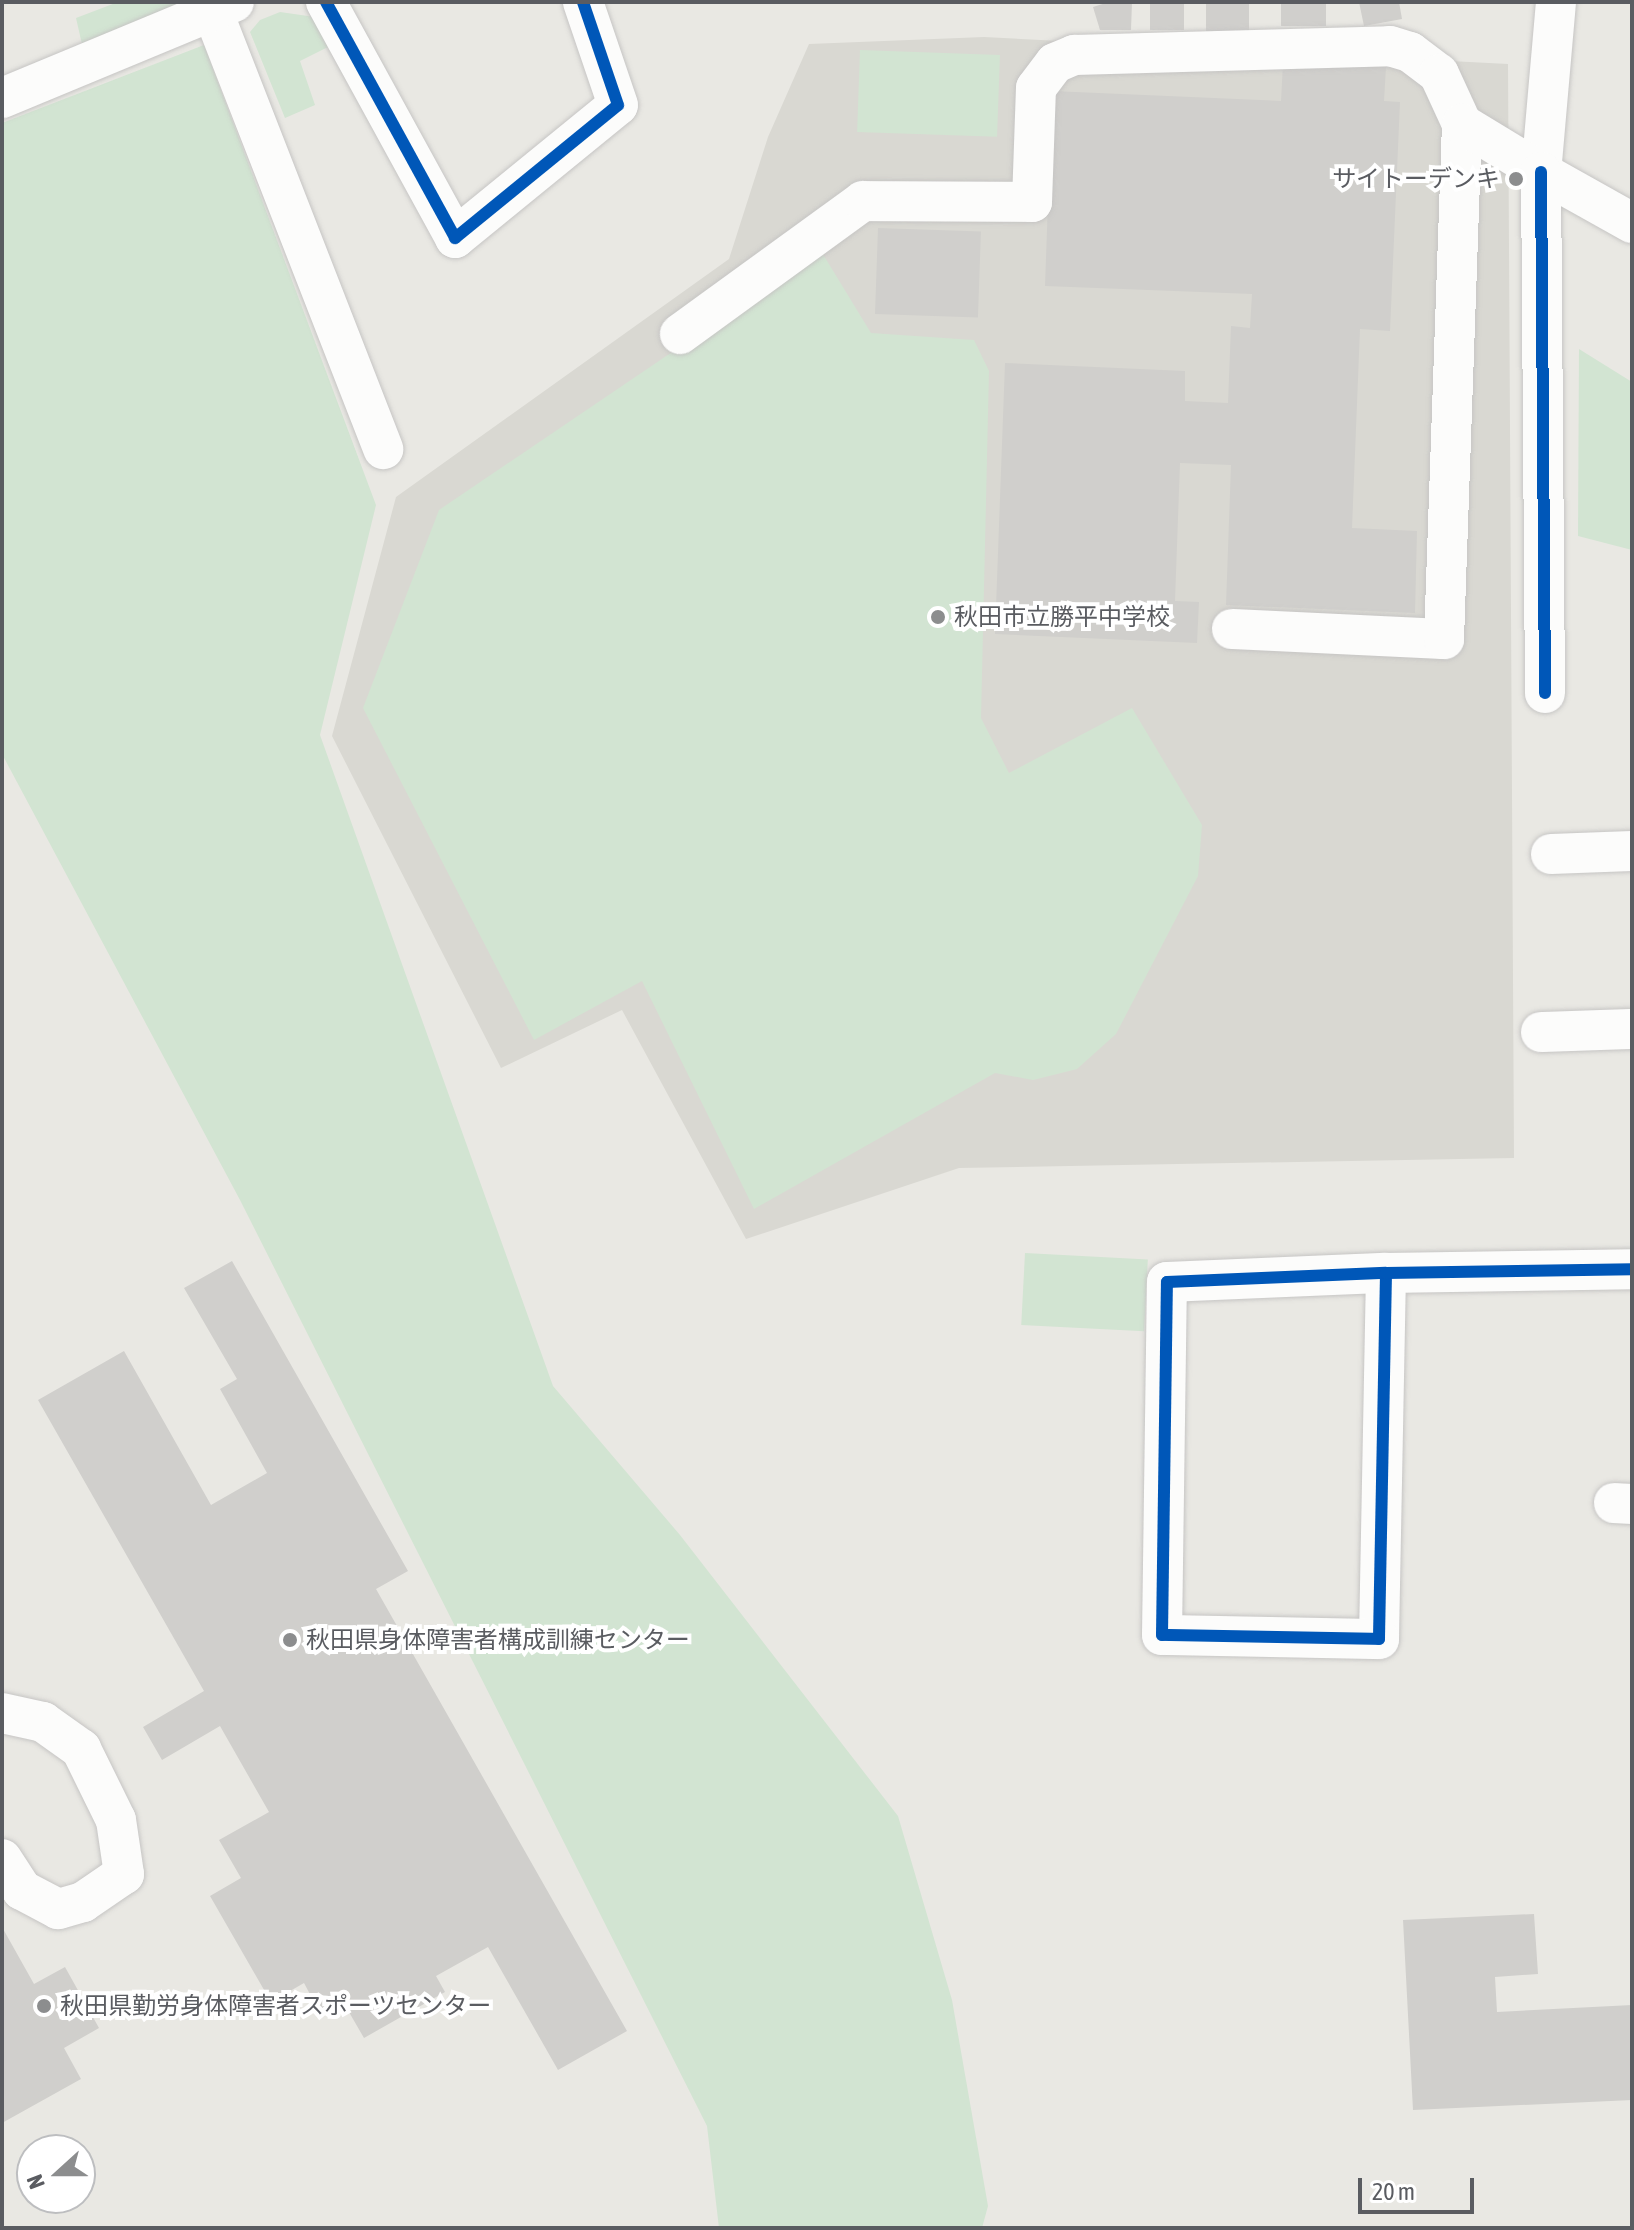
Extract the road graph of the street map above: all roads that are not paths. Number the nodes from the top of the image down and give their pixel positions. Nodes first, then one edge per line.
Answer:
1 (326, 2) edge
2 (583, 2) edge
3 (1556, 2) edge
4 (219, 5) edge
5 (2, 98) edge
6 (1462, 124) junction
7 (1541, 172) junction
8 (1632, 223) edge
9 (680, 334) dead end
10 (383, 449) dead end
11 (1232, 629) dead end
12 (1545, 693) dead end
13 (1632, 851) edge
14 (1551, 854) dead end
15 (1632, 1029) edge
16 (1541, 1032) dead end
17 (1632, 1269) edge
18 (1386, 1273) junction
19 (2, 1713) edge
20 (2, 1859) edge

1 - 2 street
3 - 7 street
4 - 5 street
4 - 10 street
6 - 7 street
6 - 9 street
6 - 11 street
7 - 8 street
7 - 12 street
13 - 14 street
15 - 16 street
17 - 18 street
18 - 18 street
19 - 20 street

